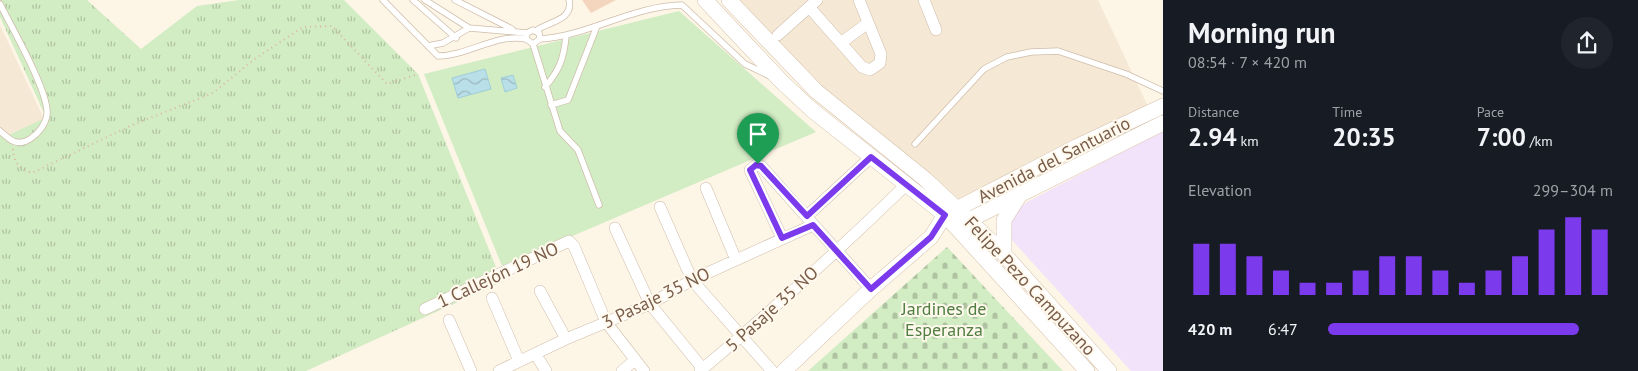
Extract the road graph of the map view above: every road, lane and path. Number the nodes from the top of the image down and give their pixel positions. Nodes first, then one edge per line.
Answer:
1 (383, 0) edge
2 (413, 0) edge
3 (425, 0) edge
4 (455, 0) edge
5 (569, 0) edge
6 (705, 0) edge
7 (729, 0) edge
8 (859, 0) edge
9 (924, 0) edge
10 (813, 3) edge
11 (0, 4) edge
12 (434, 4) junction
13 (427, 12) junction
14 (868, 23) junction
15 (597, 26) junction
16 (469, 28) junction
17 (936, 30) dead end
18 (516, 31) junction
19 (536, 31) junction
20 (778, 35) dead end
21 (526, 36) junction
22 (566, 36) junction
23 (456, 38) junction
24 (540, 39) junction
25 (842, 42) junction
26 (533, 44) junction
27 (428, 46) junction
28 (418, 74) dead end
29 (781, 81) junction
30 (545, 86) junction
31 (1163, 91) edge
32 (551, 105) junction
33 (1163, 106) edge
34 (1163, 123) edge
35 (0, 131) edge
36 (12, 142) junction
37 (914, 144) dead end
38 (871, 157) junction
39 (907, 184) junction
40 (706, 188) dead end
41 (1022, 191) junction
42 (599, 205) dead end
43 (660, 207) dead end
44 (957, 218) junction
45 (810, 221) junction
46 (615, 228) dead end
47 (782, 238) junction
48 (837, 251) junction
49 (1004, 254) junction
50 (736, 260) junction
51 (692, 280) junction
52 (871, 289) junction
53 (540, 291) dead end
54 (492, 298) dead end
55 (650, 304) junction
56 (425, 309) dead end
57 (450, 320) dead end
58 (606, 322) junction
59 (742, 337) junction
60 (566, 339) junction
61 (536, 355) junction
62 (635, 360) junction
63 (519, 362) junction
64 (702, 370) edge
65 (471, 371) edge
66 (499, 371) edge
67 (546, 371) edge
68 (622, 371) edge
69 (644, 371) edge
70 (772, 371) edge
71 (784, 371) edge
72 (1087, 371) edge
73 (1109, 371) edge

1 - 27 lane
2 - 13 lane
3 - 12 lane
4 - 18 lane
5 - 19 lane
6 - 29 main road, Felipe Pezo Campuzano
7 - 44 main road, Felipe Pezo Campuzano
8 - 14 street
9 - 17 street
10 - 20 street
10 - 25 street
11 - 36 lane
12 - 13 lane
12 - 16 lane
13 - 23 lane
14 - 25 street
14 - 25 street
15 - 22 lane
15 - 29 lane
15 - 32 lane
16 - 18 lane
16 - 23 lane
18 - 21 lane
19 - 21 lane
19 - 24 lane
21 - 26 lane
21 - 27 lane
22 - 24 lane
22 - 30 lane
23 - 27 lane
24 - 26 lane
26 - 30 lane
28 - 36 path
29 - 38 main road, Felipe Pezo Campuzano
30 - 32 lane
31 - 37 lane
32 - 42 lane
33 - 44 main road, Avenida del Santuario
34 - 41 main road, Avenida del Santuario
35 - 36 lane
38 - 39 main road, Felipe Pezo Campuzano
38 - 45 street, 3 Pasaje 35 NO
39 - 44 main road, Felipe Pezo Campuzano
39 - 48 street, 5 Pasaje 35 NO
40 - 50 street
41 - 44 main road, Avenida del Santuario
41 - 49 main road
43 - 51 street
44 - 49 main road, Felipe Pezo Campuzano
44 - 52 main road, Avenida del Santuario
44 - 72 main road, Felipe Pezo Campuzano
45 - 47 street, 3 Pasaje 35 NO
45 - 47 street
45 - 48 street
46 - 55 street
47 - 50 street, 3 Pasaje 35 NO
48 - 52 street
48 - 59 street, 5 Pasaje 35 NO
49 - 73 main road, Felipe Pezo Campuzano
50 - 51 street, 3 Pasaje 35 NO
51 - 55 street, 3 Pasaje 35 NO
51 - 59 street
52 - 71 main road, Avenida del Santuario
53 - 60 street
54 - 63 street
55 - 58 street, 3 Pasaje 35 NO
55 - 64 street
56 - 58 street, 1 Callejón 19 NO
57 - 65 street
58 - 60 street, 3 Pasaje 35 NO
58 - 62 street, 1 Callejón 19 NO
59 - 64 street, 5 Pasaje 35 NO
59 - 70 street
60 - 61 street, 3 Pasaje 35 NO
61 - 63 street, 3 Pasaje 35 NO
61 - 67 street
62 - 68 street
62 - 69 street, 1 Callejón 19 NO
63 - 66 street, 3 Pasaje 35 NO

